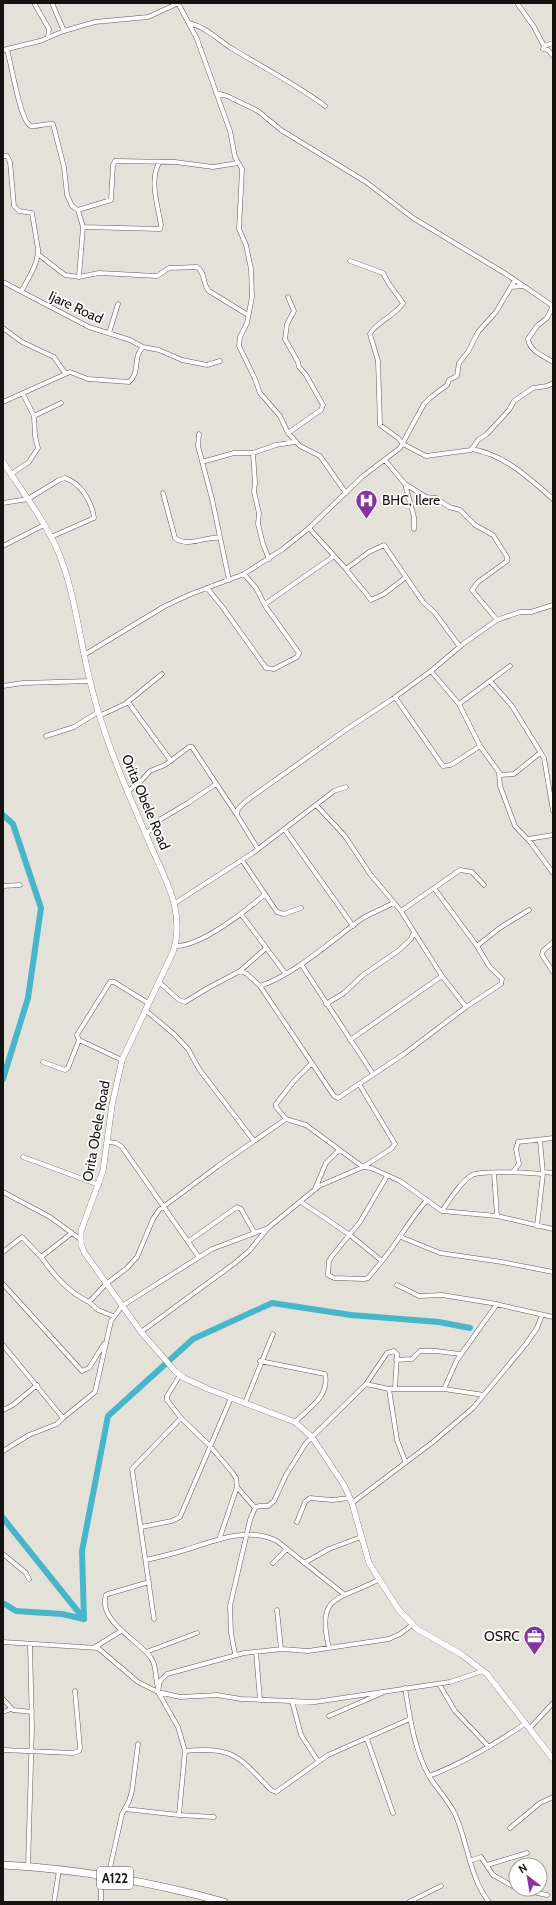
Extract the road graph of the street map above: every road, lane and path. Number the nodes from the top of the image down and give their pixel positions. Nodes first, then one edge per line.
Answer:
1 (34, 3) edge
2 (52, 3) edge
3 (178, 3) edge
4 (518, 3) edge
5 (189, 23) junction
6 (64, 31) junction
7 (48, 37) junction
8 (553, 43) edge
9 (544, 46) junction
10 (5, 50) edge
11 (553, 56) edge
12 (216, 93) junction
13 (325, 106) dead end
14 (3, 156) edge
15 (158, 163) junction
16 (238, 163) junction
17 (78, 210) junction
18 (83, 227) junction
19 (39, 254) junction
20 (350, 261) dead end
21 (78, 277) junction
22 (515, 280) junction
23 (3, 282) edge
24 (524, 286) junction
25 (511, 287) junction
26 (22, 290) junction
27 (288, 297) dead end
28 (118, 304) dead end
29 (553, 306) edge
30 (248, 315) junction
31 (3, 328) edge
32 (109, 333) junction
33 (143, 347) junction
34 (220, 361) dead end
35 (553, 362) edge
36 (65, 373) junction
37 (553, 382) edge
38 (23, 394) junction
39 (3, 402) edge
40 (61, 403) dead end
41 (34, 416) junction
42 (288, 433) junction
43 (200, 434) dead end
44 (295, 442) junction
45 (403, 444) junction
46 (472, 449) junction
47 (253, 453) junction
48 (385, 460) junction
49 (3, 462) edge
50 (202, 462) junction
51 (11, 474) junction
52 (405, 484) junction
53 (163, 493) dead end
54 (346, 493) junction
55 (28, 499) junction
56 (553, 500) edge
57 (3, 503) edge
58 (44, 525) junction
59 (309, 528) junction
60 (414, 529) dead end
61 (51, 537) junction
62 (220, 538) junction
63 (3, 546) edge
64 (334, 556) junction
65 (269, 559) junction
66 (346, 569) junction
67 (244, 574) junction
68 (406, 577) junction
69 (229, 580) junction
70 (207, 588) junction
71 (264, 604) junction
72 (553, 605) edge
73 (497, 620) junction
74 (460, 647) junction
75 (84, 655) junction
76 (510, 666) dead end
77 (431, 671) junction
78 (162, 674) dead end
79 (90, 681) junction
80 (490, 682) junction
81 (3, 686) edge
82 (396, 697) junction
83 (128, 702) junction
84 (459, 704) junction
85 (99, 714) junction
86 (46, 736) dead end
87 (480, 746) junction
88 (540, 753) junction
89 (171, 761) junction
90 (499, 773) junction
91 (216, 784) junction
92 (346, 787) dead end
93 (127, 792) junction
94 (317, 806) junction
95 (553, 811) edge
96 (237, 815) junction
97 (285, 830) junction
98 (146, 834) junction
99 (553, 835) edge
100 (528, 839) junction
101 (258, 849) junction
102 (242, 860) junction
103 (553, 872) edge
104 (20, 885) dead end
105 (484, 885) dead end
106 (3, 886) edge
107 (434, 888) junction
108 (264, 895) junction
109 (175, 903) junction
110 (393, 903) junction
111 (301, 908) dead end
112 (529, 910) dead end
113 (401, 911) junction
114 (241, 914) junction
115 (353, 926) junction
116 (414, 932) junction
117 (553, 942) edge
118 (175, 946) junction
119 (477, 946) junction
120 (265, 949) junction
121 (301, 964) junction
122 (240, 971) junction
123 (553, 972) edge
124 (285, 973) junction
125 (442, 976) junction
126 (159, 982) junction
127 (260, 986) junction
128 (148, 1003) junction
129 (326, 1004) junction
130 (466, 1007) junction
131 (145, 1010) junction
132 (79, 1040) junction
133 (350, 1040) junction
134 (122, 1060) junction
135 (44, 1062) dead end
136 (312, 1063) junction
137 (373, 1074) junction
138 (359, 1084) junction
139 (286, 1119) junction
140 (553, 1138) edge
141 (540, 1140) junction
142 (254, 1141) junction
143 (109, 1142) junction
144 (338, 1150) junction
145 (23, 1157) dead end
146 (363, 1167) junction
147 (513, 1172) junction
148 (494, 1173) junction
149 (542, 1173) junction
150 (553, 1173) edge
151 (387, 1176) junction
152 (99, 1185) junction
153 (315, 1189) junction
154 (3, 1192) edge
155 (427, 1200) junction
156 (301, 1202) junction
157 (163, 1208) junction
158 (442, 1211) junction
159 (497, 1216) junction
160 (537, 1226) junction
161 (268, 1228) junction
162 (553, 1229) edge
163 (254, 1232) junction
164 (72, 1233) junction
165 (350, 1235) junction
166 (401, 1237) junction
167 (80, 1239) junction
168 (189, 1241) junction
169 (3, 1252) edge
170 (198, 1256) junction
171 (41, 1257) junction
172 (382, 1261) junction
173 (553, 1272) edge
174 (3, 1284) edge
175 (106, 1284) junction
176 (397, 1285) dead end
177 (89, 1302) junction
178 (497, 1304) junction
179 (122, 1306) junction
180 (542, 1315) junction
181 (113, 1316) junction
182 (553, 1318) edge
183 (141, 1332) junction
184 (272, 1334) dead end
185 (105, 1342) junction
186 (3, 1345) edge
187 (460, 1354) junction
188 (396, 1360) junction
189 (260, 1362) junction
190 (180, 1375) junction
191 (37, 1384) junction
192 (366, 1384) junction
193 (389, 1389) junction
194 (395, 1389) junction
195 (444, 1389) junction
196 (484, 1395) junction
197 (231, 1398) junction
198 (245, 1403) junction
199 (3, 1410) edge
200 (63, 1418) junction
201 (181, 1418) junction
202 (295, 1422) junction
203 (312, 1437) junction
204 (210, 1446) junction
205 (3, 1451) edge
206 (405, 1461) junction
207 (237, 1487) junction
208 (351, 1500) junction
209 (256, 1508) junction
210 (297, 1522) dead end
211 (141, 1527) junction
212 (246, 1535) junction
213 (220, 1537) junction
214 (361, 1537) junction
215 (287, 1549) junction
216 (3, 1554) edge
217 (146, 1560) junction
218 (274, 1563) dead end
219 (304, 1563) junction
220 (29, 1579) dead end
221 (378, 1580) junction
222 (149, 1582) junction
223 (345, 1595) junction
224 (277, 1610) dead end
225 (154, 1619) dead end
226 (412, 1625) junction
227 (121, 1631) junction
228 (197, 1633) dead end
229 (3, 1642) edge
230 (30, 1645) junction
231 (95, 1647) junction
232 (330, 1648) junction
233 (282, 1649) junction
234 (146, 1652) junction
235 (256, 1652) junction
236 (235, 1654) junction
237 (484, 1670) junction
238 (439, 1684) junction
239 (405, 1688) junction
240 (158, 1690) junction
241 (75, 1691) dead end
242 (387, 1691) junction
243 (3, 1699) edge
244 (260, 1700) junction
245 (292, 1701) junction
246 (553, 1703) edge
247 (11, 1709) junction
248 (3, 1712) edge
249 (32, 1712) junction
250 (329, 1716) dead end
251 (410, 1720) junction
252 (528, 1726) junction
253 (367, 1739) junction
254 (138, 1744) dead end
255 (489, 1747) junction
256 (3, 1750) edge
257 (31, 1750) junction
258 (185, 1751) junction
259 (553, 1758) edge
260 (318, 1761) junction
261 (429, 1776) junction
262 (553, 1797) edge
263 (125, 1809) junction
264 (393, 1813) dead end
265 (179, 1815) junction
266 (214, 1817) dead end
267 (510, 1828) dead end
268 (527, 1852) dead end
269 (470, 1861) junction
270 (3, 1865) edge
271 (486, 1865) junction
272 (28, 1867) junction
273 (59, 1870) junction
274 (104, 1876) junction
275 (508, 1884) edge
276 (441, 1886) dead end
277 (54, 1902) edge
278 (101, 1902) edge
279 (224, 1902) edge
280 (409, 1902) edge
281 (489, 1902) edge

1 - 7 street
2 - 6 street
3 - 5 street
3 - 6 street
4 - 9 street
5 - 12 street
5 - 13 street
6 - 7 street
7 - 10 street
8 - 9 street
9 - 11 street
10 - 17 street
12 - 16 street
12 - 22 street
14 - 19 street
15 - 16 street
15 - 17 street
15 - 18 street
16 - 30 street
17 - 18 street
18 - 21 street
19 - 21 street
19 - 26 street
20 - 45 street
21 - 30 street
22 - 24 street
22 - 25 street
23 - 26 street, Ijare Road
24 - 25 street
24 - 29 street
25 - 45 street
26 - 32 street, Ijare Road
27 - 42 street
28 - 32 street
29 - 35 street
30 - 42 street
31 - 36 street
32 - 33 street, Ijare Road
33 - 34 street, Ijare Road
33 - 36 street
36 - 38 street
37 - 46 street
38 - 39 street
38 - 41 street
40 - 41 street
41 - 51 street
42 - 44 street
43 - 50 street
44 - 47 street
44 - 54 street
45 - 46 street
45 - 48 street
46 - 56 street
47 - 50 street
47 - 65 street
48 - 52 street
48 - 54 street
49 - 51 main road, Orita Obele Road
50 - 62 street
51 - 55 main road, Orita Obele Road
52 - 60 street
52 - 73 street
53 - 62 street
54 - 59 street
55 - 57 street
55 - 58 main road, Orita Obele Road
55 - 61 street
58 - 61 main road, Orita Obele Road
58 - 63 street
59 - 64 street
59 - 65 street
61 - 75 main road, Orita Obele Road
62 - 69 street
64 - 66 street
64 - 71 street
65 - 67 street
66 - 68 street
66 - 68 street
67 - 69 street
67 - 71 street
68 - 74 street
69 - 70 street
70 - 71 street
70 - 75 street
72 - 73 street
73 - 74 street
74 - 77 street
75 - 79 main road, Orita Obele Road
76 - 80 street
77 - 82 street
77 - 84 street
78 - 83 street
79 - 81 street
79 - 85 main road, Orita Obele Road
80 - 84 street
80 - 88 street
82 - 87 street
82 - 96 street
83 - 85 street
83 - 89 street
84 - 87 street
85 - 86 street
85 - 93 main road, Orita Obele Road
87 - 90 street
88 - 90 street
88 - 95 street
89 - 91 street
89 - 93 street
90 - 100 street
91 - 96 street
91 - 98 street
92 - 94 street
93 - 98 main road, Orita Obele Road
94 - 97 street
94 - 110 street
96 - 101 street
97 - 101 street
97 - 115 street
98 - 109 main road, Orita Obele Road
99 - 100 street
100 - 103 street
101 - 102 street
102 - 108 street
102 - 109 street
104 - 106 street
105 - 107 street
107 - 113 street
107 - 119 street
108 - 111 street
108 - 114 street
109 - 118 main road, Orita Obele Road
110 - 113 street
110 - 115 street
112 - 119 street
113 - 116 street
114 - 118 street
114 - 120 street
115 - 121 street
116 - 125 street
116 - 129 street
117 - 123 street
118 - 126 main road, Orita Obele Road
119 - 130 street
120 - 122 street
120 - 124 street
121 - 124 street
121 - 129 street
122 - 126 street
122 - 127 street
124 - 127 street
125 - 130 street
125 - 133 street
126 - 128 main road, Orita Obele Road
127 - 136 street
128 - 131 main road, Orita Obele Road
128 - 132 street
129 - 133 street
130 - 137 street
131 - 134 main road, Orita Obele Road
131 - 142 street
132 - 134 street
132 - 135 street
133 - 137 street
134 - 143 main road, Orita Obele Road
136 - 138 street
136 - 139 street
137 - 138 street
138 - 146 street
139 - 142 street
139 - 144 street
140 - 141 street
141 - 147 street
141 - 149 street
142 - 157 street
143 - 152 main road, Orita Obele Road
143 - 157 street
144 - 146 street
144 - 153 street
145 - 152 street
146 - 151 street
146 - 153 street
147 - 148 street
147 - 149 street
148 - 158 street
148 - 159 street
149 - 150 street
149 - 160 street
151 - 155 street
151 - 165 street
152 - 167 main road, Orita Obele Road
153 - 156 street
154 - 164 street
155 - 158 street
155 - 166 street
156 - 161 street
156 - 165 street
157 - 168 street
157 - 175 street
158 - 159 street
159 - 160 street
160 - 162 street
161 - 163 street
161 - 183 street
163 - 168 street
163 - 170 street
164 - 167 street
164 - 171 street
165 - 172 street
165 - 172 street
166 - 172 street
166 - 173 street
167 - 175 main road
168 - 170 street
169 - 171 street
170 - 179 street
171 - 177 street
174 - 185 street
175 - 177 street
175 - 179 main road
176 - 178 street
177 - 181 street
178 - 180 street
178 - 187 street
179 - 181 street
179 - 183 main road
180 - 182 street
180 - 196 street
181 - 185 street
183 - 190 main road
184 - 189 street
185 - 200 street
186 - 191 street
187 - 188 street
187 - 195 street
188 - 192 street
188 - 194 street
189 - 198 street
189 - 202 street
190 - 197 main road
190 - 201 street
191 - 199 street
191 - 200 street
192 - 193 street
192 - 203 street
193 - 194 street
193 - 206 street
194 - 195 street
195 - 196 street
196 - 206 street
197 - 198 main road
197 - 204 street
198 - 202 main road
200 - 205 street
201 - 204 street
201 - 211 street
202 - 203 main road
203 - 208 main road
203 - 209 street
204 - 207 street
204 - 211 street
206 - 208 street
207 - 209 street
207 - 213 street
208 - 210 street
208 - 214 main road
209 - 212 street
211 - 217 street
212 - 213 street
212 - 215 street
212 - 236 street
213 - 217 street
214 - 219 street
214 - 221 main road
215 - 218 street
215 - 219 street
216 - 220 street
217 - 222 street
219 - 223 street
221 - 223 street
221 - 226 main road
222 - 225 street
222 - 227 street
223 - 232 street
224 - 233 street
226 - 232 street
226 - 237 main road
227 - 231 street
227 - 234 street
228 - 234 street
229 - 230 street
230 - 231 street
230 - 249 street
231 - 240 street
232 - 233 street
233 - 235 street
234 - 240 street
235 - 236 street
235 - 244 street
236 - 240 street
237 - 238 street
237 - 252 main road
238 - 239 street
238 - 255 street
239 - 242 street
239 - 251 street
240 - 244 street
240 - 258 street
241 - 257 street
242 - 245 street
242 - 250 street
243 - 247 street
244 - 245 street
245 - 260 street
246 - 252 street
247 - 248 street
247 - 249 street
249 - 257 street
251 - 253 street
251 - 261 street
252 - 255 street
252 - 259 main road
253 - 260 street
253 - 264 street
254 - 263 street
255 - 261 street
256 - 257 street
257 - 272 street
258 - 260 street
258 - 265 street
261 - 269 street
262 - 267 street
263 - 265 street
263 - 274 street
265 - 266 street
268 - 271 street
269 - 271 street
269 - 281 street
270 - 272 highway, A122
271 - 275 street
272 - 273 highway, A122
273 - 274 highway, A122
273 - 277 street
274 - 278 street
274 - 279 highway, A122
276 - 280 street

